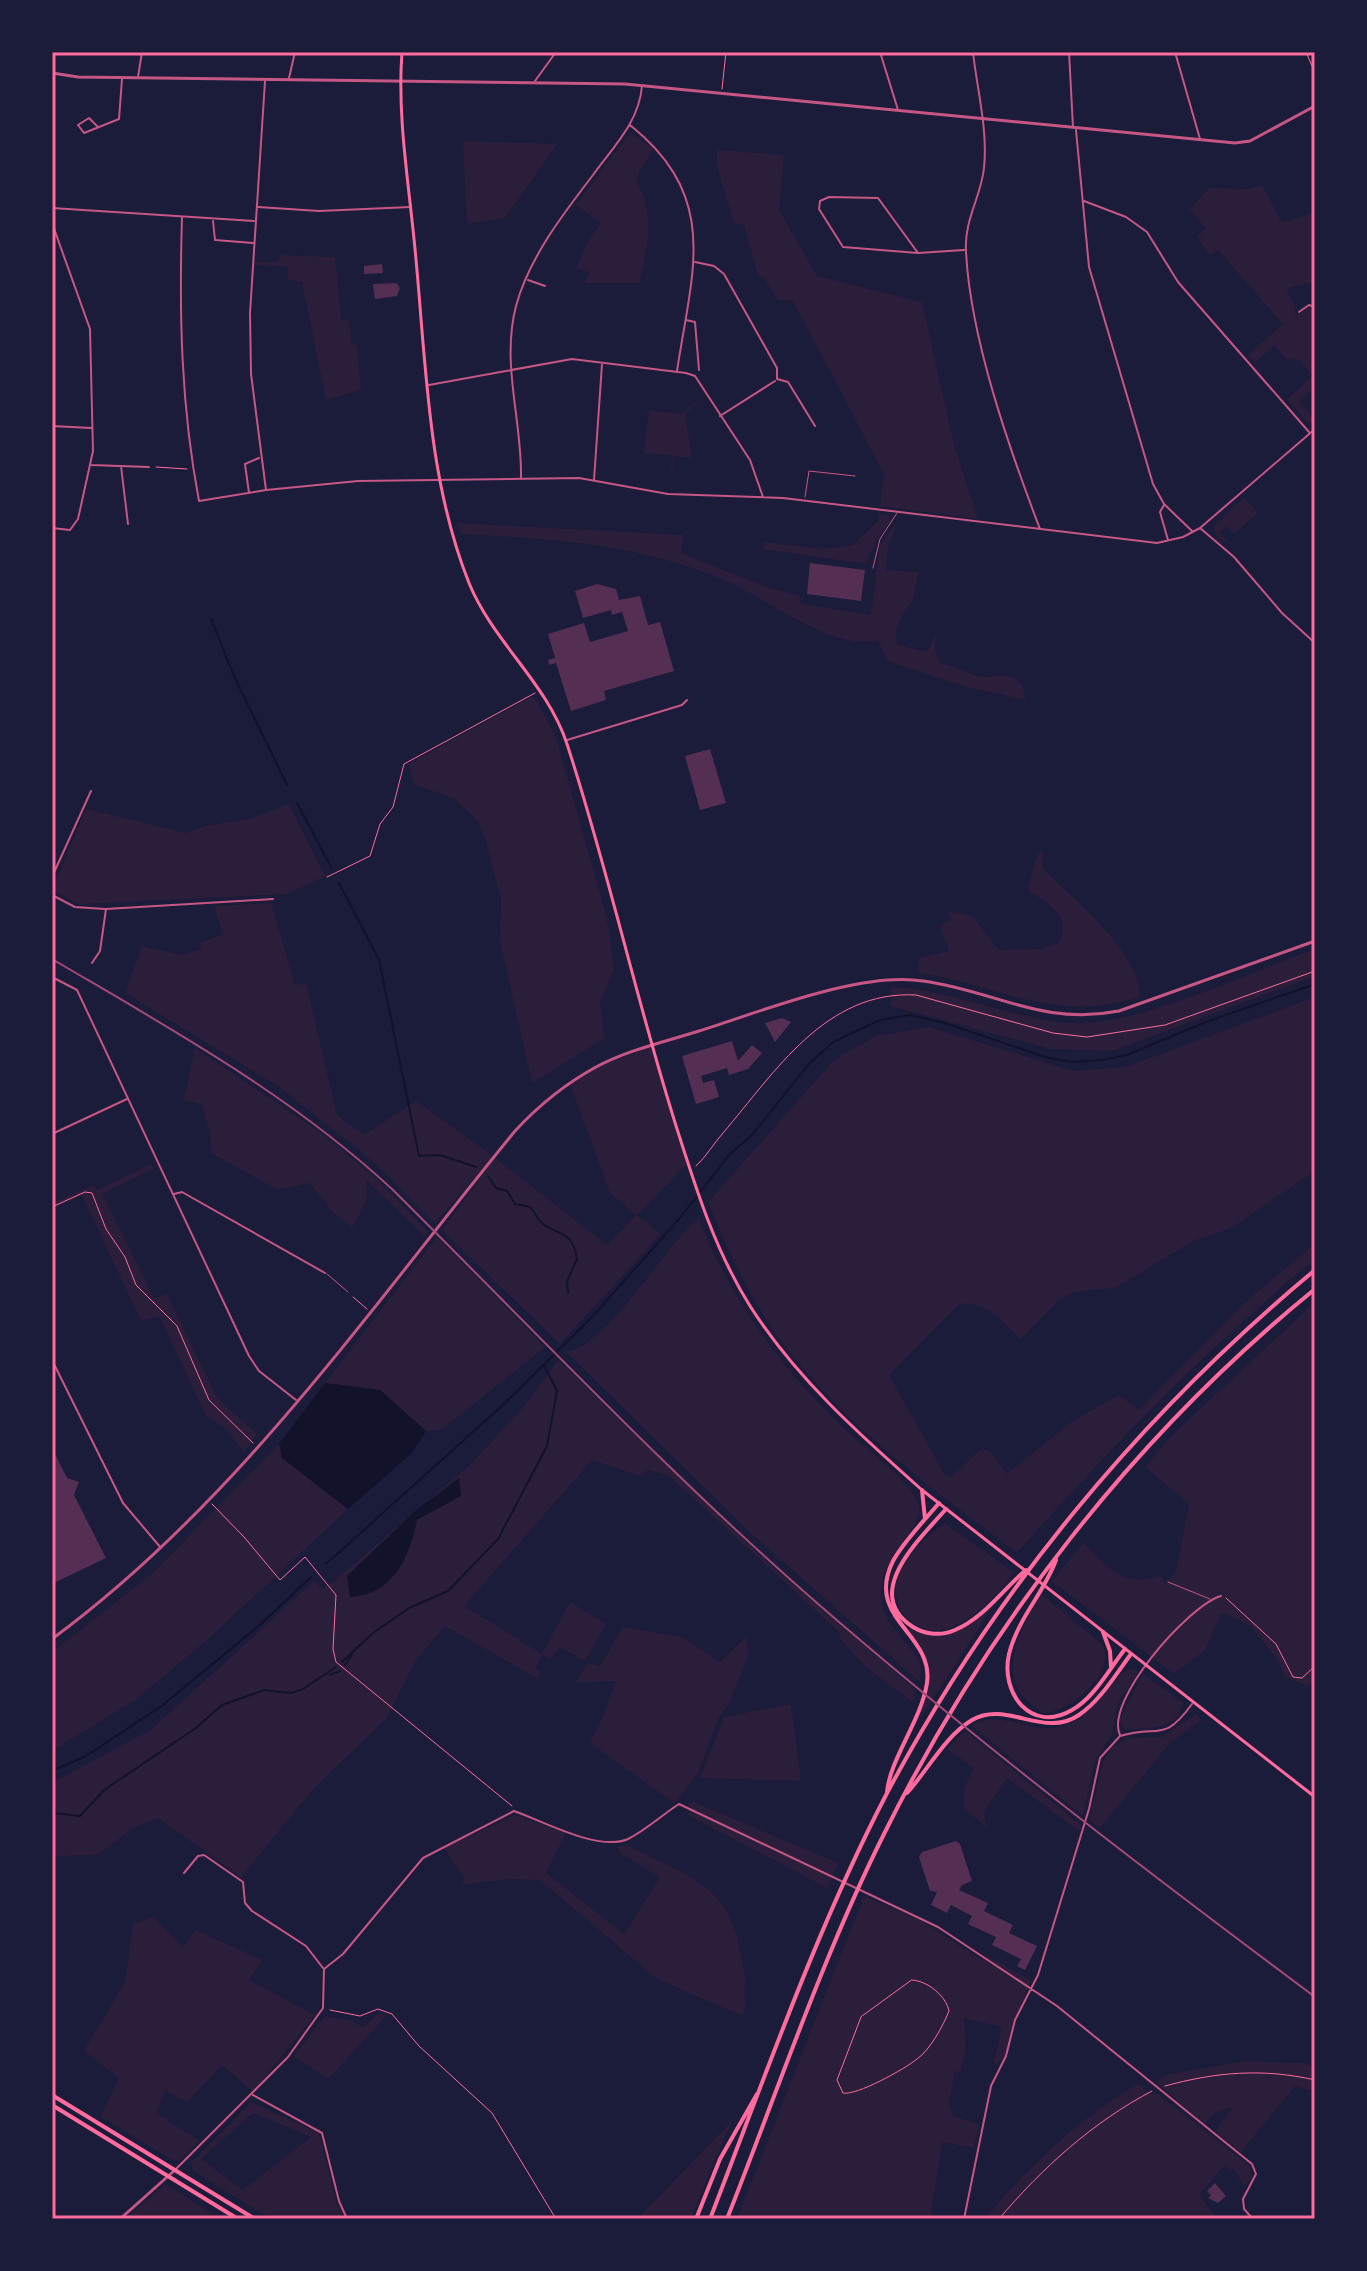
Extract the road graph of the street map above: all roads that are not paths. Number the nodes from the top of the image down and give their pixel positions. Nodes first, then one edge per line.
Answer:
1 (142, 52) edge
2 (295, 52) edge
3 (402, 52) edge
4 (556, 52) edge
5 (880, 52) edge
6 (973, 52) edge
7 (1069, 52) edge
8 (1175, 52) edge
9 (52, 73) edge
10 (138, 77) junction
11 (122, 78) junction
12 (265, 80) junction
13 (289, 80) junction
14 (401, 82) junction
15 (535, 82) junction
16 (642, 86) junction
17 (1315, 106) edge
18 (898, 111) junction
19 (983, 120) junction
20 (630, 125) junction
21 (97, 126) dead end
22 (1075, 129) junction
23 (1200, 140) junction
24 (1082, 200) junction
25 (258, 207) junction
26 (411, 207) junction
27 (52, 208) edge
28 (182, 217) junction
29 (214, 219) junction
30 (255, 221) junction
31 (52, 223) edge
32 (254, 243) junction
33 (965, 250) junction
34 (918, 253) junction
35 (693, 262) junction
36 (526, 279) junction
37 (545, 286) dead end
38 (1315, 307) edge
39 (1299, 312) dead end
40 (685, 320) junction
41 (602, 363) junction
42 (509, 368) junction
43 (699, 370) dead end
44 (677, 372) junction
45 (777, 379) junction
46 (429, 385) junction
47 (719, 417) junction
48 (52, 426) edge
49 (815, 426) dead end
50 (91, 428) junction
51 (1315, 429) edge
52 (1310, 433) junction
53 (260, 457) junction
54 (90, 465) junction
55 (121, 466) junction
56 (149, 467) road end
57 (855, 476) dead end
58 (521, 478) junction
59 (440, 480) junction
60 (594, 480) junction
61 (266, 490) junction
62 (249, 493) junction
63 (763, 497) junction
64 (805, 501) junction
65 (1164, 504) junction
66 (897, 512) junction
67 (128, 524) dead end
68 (52, 528) edge
69 (1200, 528) junction
70 (1040, 530) junction
71 (1193, 532) junction
72 (1169, 542) junction
73 (873, 568) dead end
74 (1315, 643) edge
75 (687, 700) dead end
76 (566, 740) junction
77 (91, 791) dead end
78 (52, 877) edge
79 (53, 896) edge
80 (273, 899) dead end
81 (106, 909) junction
82 (1315, 941) edge
83 (92, 963) dead end
84 (52, 977) edge
85 (652, 1046) junction
86 (128, 1098) junction
87 (52, 1134) edge
88 (173, 1195) junction
89 (1315, 1270) edge
90 (325, 1273) joint
91 (1315, 1289) edge
92 (348, 1292) road end
93 (52, 1360) edge
94 (296, 1400) junction
95 (922, 1490) junction
96 (939, 1503) junction
97 (946, 1509) junction
98 (925, 1520) junction
99 (161, 1548) junction
100 (1059, 1554) junction
101 (1031, 1565) junction
102 (1168, 1582) dead end
103 (1221, 1596) road end
104 (1210, 1599) junction
105 (1103, 1632) junction
106 (52, 1639) edge
107 (1125, 1649) junction
108 (1131, 1654) junction
109 (1111, 1667) junction
110 (1193, 1703) junction
111 (1120, 1736) junction
112 (887, 1795) junction
113 (1315, 1797) edge
114 (901, 1800) junction
115 (512, 1806) road end
116 (514, 1811) junction
117 (184, 1873) dead end
118 (324, 1969) junction
119 (1031, 1989) junction
120 (764, 2081) junction
121 (52, 2095) edge
122 (253, 2095) junction
123 (52, 2105) edge
124 (175, 2170) junction
125 (168, 2176) junction
126 (120, 2219) edge
127 (238, 2219) edge
128 (255, 2219) edge
129 (347, 2219) edge
130 (696, 2219) edge
131 (710, 2219) edge
132 (727, 2219) edge
133 (964, 2219) edge
134 (1253, 2219) edge

1 - 10 street
2 - 13 street
3 - 14 main road
4 - 15 street
5 - 18 street
6 - 19 street
7 - 22 street
8 - 23 street
9 - 11 street
10 - 11 street
10 - 12 street
11 - 21 street
12 - 13 street
12 - 25 street
13 - 14 street
14 - 15 street
14 - 26 main road
15 - 16 street
16 - 18 street
16 - 20 street
17 - 23 street
18 - 19 street
19 - 22 street
19 - 33 street
20 - 35 street
20 - 36 street
22 - 23 street
22 - 24 street
24 - 52 street
24 - 65 street
25 - 26 street
25 - 30 street
26 - 46 main road
27 - 28 street
28 - 29 street
28 - 62 street
29 - 30 street
29 - 32 street
30 - 32 street
31 - 50 street
32 - 53 street
33 - 34 street
33 - 70 street
34 - 34 street
35 - 40 street
35 - 45 street
36 - 37 street
36 - 42 street
38 - 39 street
40 - 43 street
40 - 44 street
41 - 42 street
41 - 44 street
41 - 60 street
42 - 46 street
42 - 58 street
44 - 47 street
45 - 47 street
45 - 49 street
46 - 59 main road
47 - 63 street
48 - 50 street
50 - 54 street
51 - 52 street
52 - 69 street
53 - 61 street
53 - 62 street
54 - 55 street
54 - 68 street
55 - 56 street
55 - 67 street
57 - 64 lane
58 - 59 street
58 - 60 street
59 - 61 street
59 - 76 main road
60 - 63 street
61 - 62 street
63 - 64 street
64 - 66 street
65 - 71 street
65 - 72 street
66 - 70 street
66 - 73 lane
69 - 71 street
69 - 74 street
70 - 72 street
71 - 72 street
75 - 76 street
76 - 85 main road
77 - 78 street
79 - 81 street
80 - 81 street
81 - 83 street
82 - 85 street
84 - 86 street
85 - 94 street
85 - 95 main road
86 - 87 street
86 - 88 street
88 - 90 street
88 - 94 street
89 - 101 main road
90 - 92 lane
91 - 100 main road
93 - 99 street
94 - 99 street
95 - 96 main road
95 - 98 main road
96 - 97 main road
96 - 98 main road
97 - 101 main road
97 - 105 main road
98 - 112 main road
99 - 106 street
100 - 109 main road
100 - 114 main road
101 - 112 main road
102 - 104 lane
103 - 104 street
104 - 111 street
105 - 107 main road
105 - 109 main road
107 - 108 main road
107 - 109 main road
108 - 110 main road
108 - 114 main road
110 - 111 street
110 - 113 main road
111 - 119 street
112 - 120 main road
114 - 132 main road
115 - 116 lane
116 - 118 street
116 - 119 street
117 - 118 street
118 - 122 street
119 - 133 street
119 - 134 street
120 - 130 main road
120 - 131 main road
121 - 124 main road
122 - 124 street
122 - 129 street
123 - 125 main road
124 - 125 street
124 - 128 main road
125 - 126 street
125 - 127 main road

